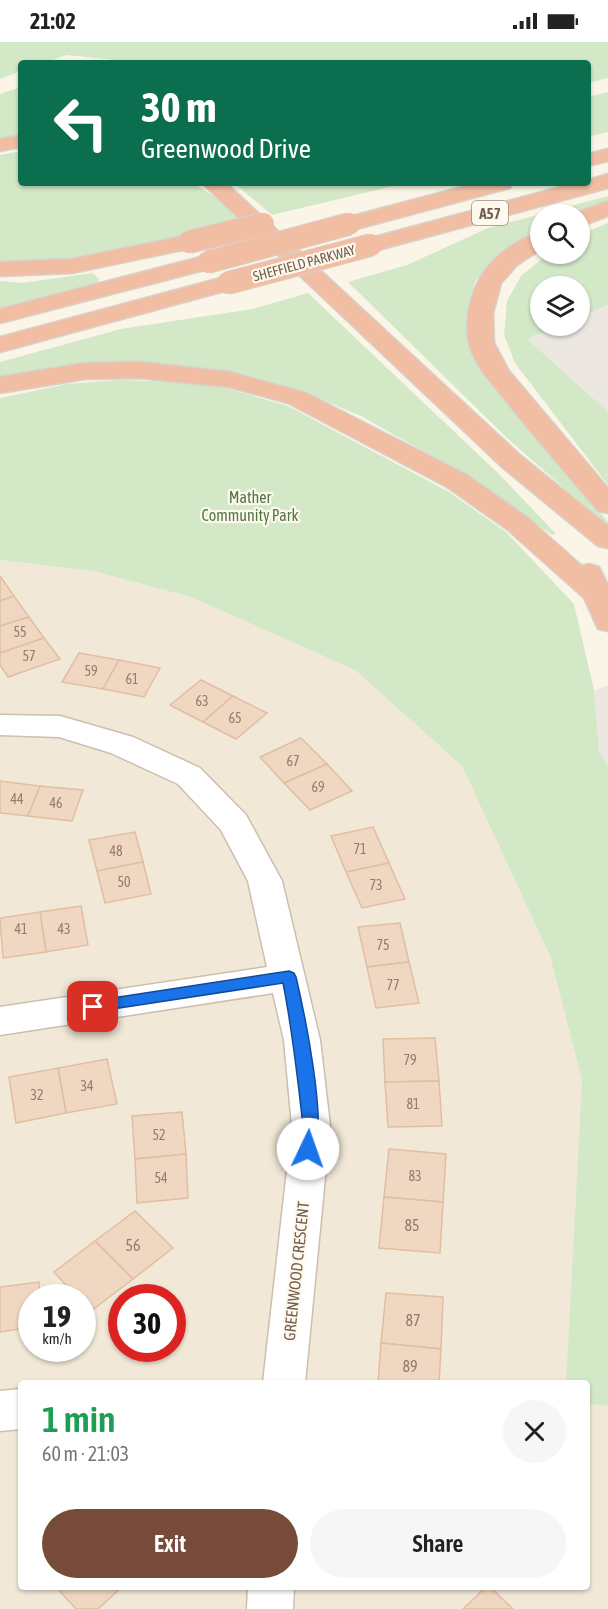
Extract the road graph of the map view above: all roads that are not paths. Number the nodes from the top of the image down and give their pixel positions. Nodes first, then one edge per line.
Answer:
1 (608, 140) edge
2 (18, 142) edge
3 (591, 144) edge
4 (0, 145) edge
5 (608, 155) edge
6 (591, 159) edge
7 (608, 181) edge
8 (216, 186) edge
9 (420, 186) edge
10 (491, 186) edge
11 (589, 186) edge
12 (591, 186) edge
13 (608, 208) edge
14 (590, 215) edge
15 (530, 246) edge
16 (0, 269) edge
17 (0, 316) edge
18 (0, 345) edge
19 (0, 385) edge
20 (511, 462) junction
21 (608, 505) edge
22 (608, 540) edge
23 (597, 594) junction
24 (608, 622) edge
25 (0, 725) edge
26 (289, 977) junction
27 (0, 1021) edge
28 (284, 1380) edge
29 (18, 1409) edge
30 (0, 1411) edge
31 (271, 1590) edge
32 (270, 1609) edge

1 - 3 highway
2 - 4 highway
5 - 6 highway
7 - 12 highway, SHEFFIELD PARKWAY / A57, bridge
8 - 20 highway
9 - 16 highway, bridge
10 - 17 highway, SHEFFIELD PARKWAY / A57, bridge
11 - 18 highway, SHEFFIELD PARKWAY / A57, bridge
13 - 14 highway
15 - 21 highway
19 - 23 highway
20 - 22 highway
20 - 23 highway
23 - 24 highway
25 - 26 street, GREENWOOD CRESCENT
26 - 27 street
26 - 28 street, GREENWOOD CRESCENT
29 - 30 street
31 - 32 street

